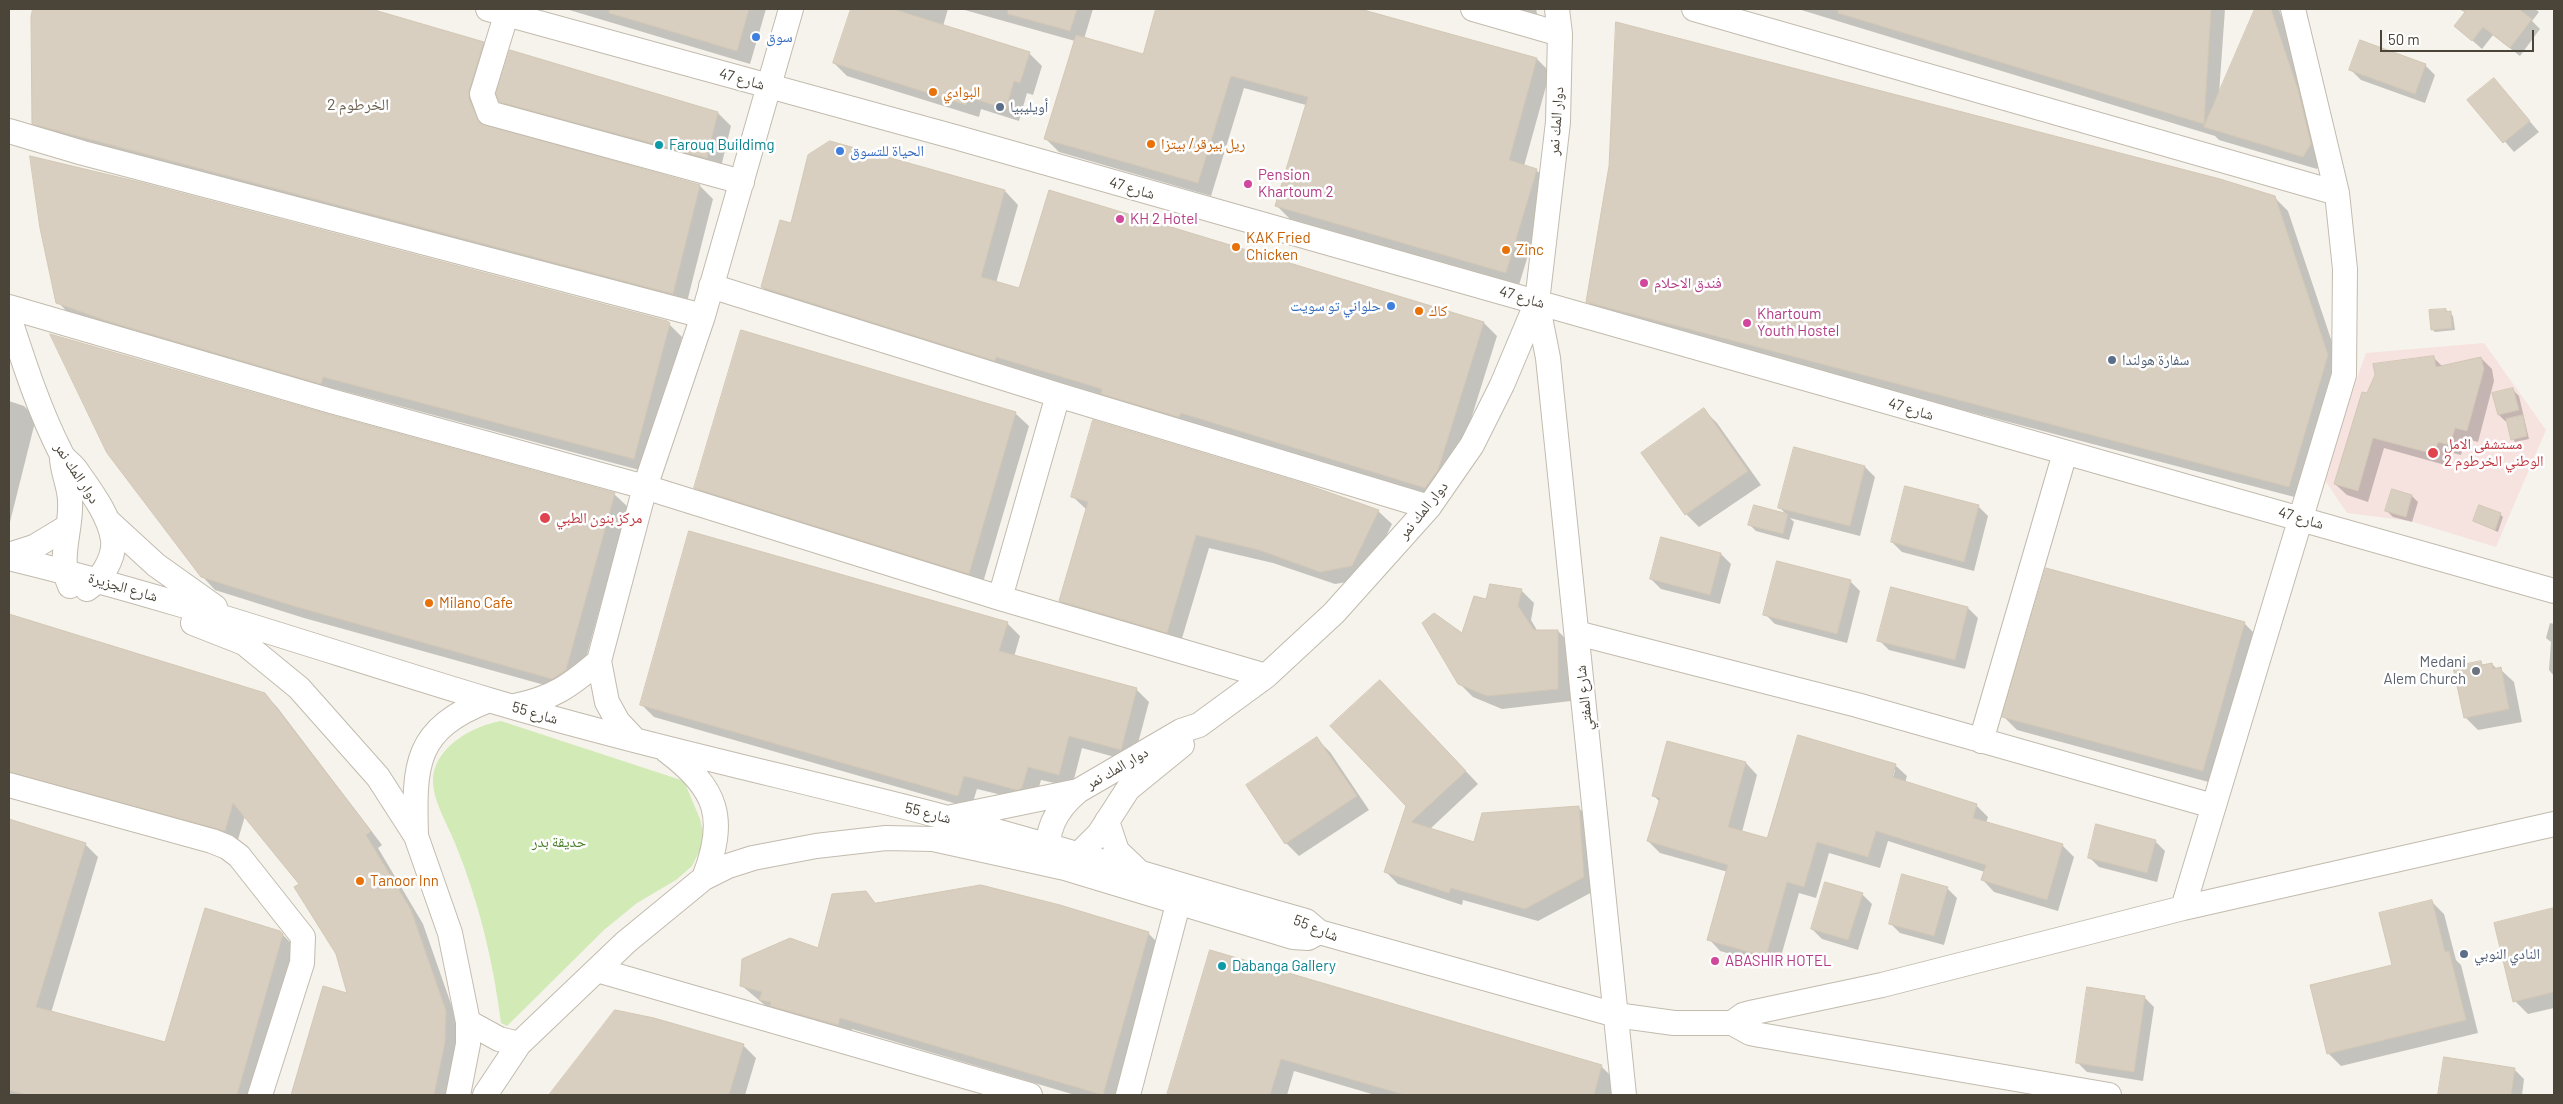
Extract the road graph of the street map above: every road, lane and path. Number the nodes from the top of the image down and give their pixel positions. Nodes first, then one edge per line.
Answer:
1 (791, 9) edge
2 (1473, 9) edge
3 (1557, 9) edge
4 (1694, 9) edge
5 (2293, 9) edge
6 (501, 10) edge
7 (1560, 34) junction
8 (769, 86) junction
9 (9, 131) edge
10 (742, 182) junction
11 (2337, 193) junction
12 (712, 286) junction
13 (1537, 302) junction
14 (9, 307) edge
15 (703, 316) junction
16 (9, 318) edge
17 (9, 380) edge
18 (33, 386) junction
19 (1058, 396) junction
20 (2065, 453) junction
21 (62, 455) junction
22 (645, 486) junction
23 (1429, 507) junction
24 (2300, 518) junction
25 (106, 519) junction
26 (67, 527) junction
27 (9, 556) edge
28 (9, 573) edge
29 (79, 583) junction
30 (2554, 591) edge
31 (1000, 598) junction
32 (234, 628) junction
33 (1577, 633) junction
34 (599, 661) junction
35 (1266, 676) junction
36 (489, 700) junction
37 (514, 707) junction
38 (1199, 725) junction
39 (635, 740) junction
40 (1981, 741) junction
41 (659, 746) junction
42 (9, 786) edge
43 (1078, 791) junction
44 (2213, 806) junction
45 (948, 818) junction
46 (1107, 821) junction
47 (2554, 824) edge
48 (416, 836) junction
49 (1059, 858) junction
50 (1141, 874) junction
51 (704, 878) junction
52 (1180, 895) junction
53 (2183, 908) junction
54 (597, 970) junction
55 (1757, 1012) junction
56 (1616, 1015) junction
57 (468, 1022) junction
58 (1732, 1023) junction
59 (1760, 1035) junction
60 (519, 1044) junction
61 (260, 1095) edge
62 (458, 1095) edge
63 (485, 1095) edge
64 (1030, 1095) edge
65 (1128, 1095) edge
66 (1624, 1095) edge
67 (2109, 1095) edge

1 - 8 street
2 - 7 street
3 - 7 street, دوار المك نمر
4 - 11 street
5 - 11 street
6 - 8 street, شارع 47
6 - 10 street
7 - 13 street, دوار المك نمر
8 - 10 street
8 - 13 street, شارع 47
9 - 15 street
10 - 12 street
11 - 24 street
12 - 15 street
12 - 19 street
13 - 20 street, شارع 47
13 - 23 street, دوار المك نمر
13 - 33 street, شارع المفتي
14 - 22 street
15 - 22 street
16 - 18 street, دوار المك نمر
17 - 18 street
18 - 21 street, دوار المك نمر
19 - 23 street
19 - 31 street
20 - 24 street, شارع 47
20 - 40 street
21 - 25 street, دوار المك نمر
21 - 26 street
22 - 31 street
22 - 34 street
23 - 35 street, دوار المك نمر
24 - 30 street, شارع 47
24 - 44 street
25 - 29 street, دوار المك نمر
25 - 32 street
26 - 27 street
26 - 29 street
27 - 29 street, شارع الجزيرة
28 - 29 street, شارع الجزيرة
29 - 32 street, شارع الجزيرة
31 - 35 street
32 - 36 street, شارع 55
32 - 48 street
33 - 40 street
33 - 56 street, شارع المفتي
34 - 37 street
34 - 39 street
35 - 38 street, دوار المك نمر
36 - 37 street, شارع 55
36 - 48 street
37 - 39 street, شارع 55
38 - 43 street, دوار المك نمر
38 - 46 street
39 - 41 street, شارع 55
40 - 44 street
41 - 45 street, شارع 55
41 - 51 street
42 - 61 street
43 - 45 street
43 - 49 street, دوار المك نمر
44 - 53 street
45 - 49 street, شارع 55
46 - 49 street
46 - 50 street
47 - 53 street
48 - 57 street
49 - 50 street, شارع 55
49 - 51 street
49 - 52 street
50 - 52 street, شارع 55
51 - 54 street
52 - 56 street, شارع 55
52 - 65 street
53 - 55 street
54 - 60 street
54 - 64 street
55 - 58 street
55 - 59 street
56 - 58 street, شارع 55
56 - 66 street, شارع المفتي
57 - 60 street
57 - 62 street
58 - 59 street
59 - 67 street
60 - 63 street

